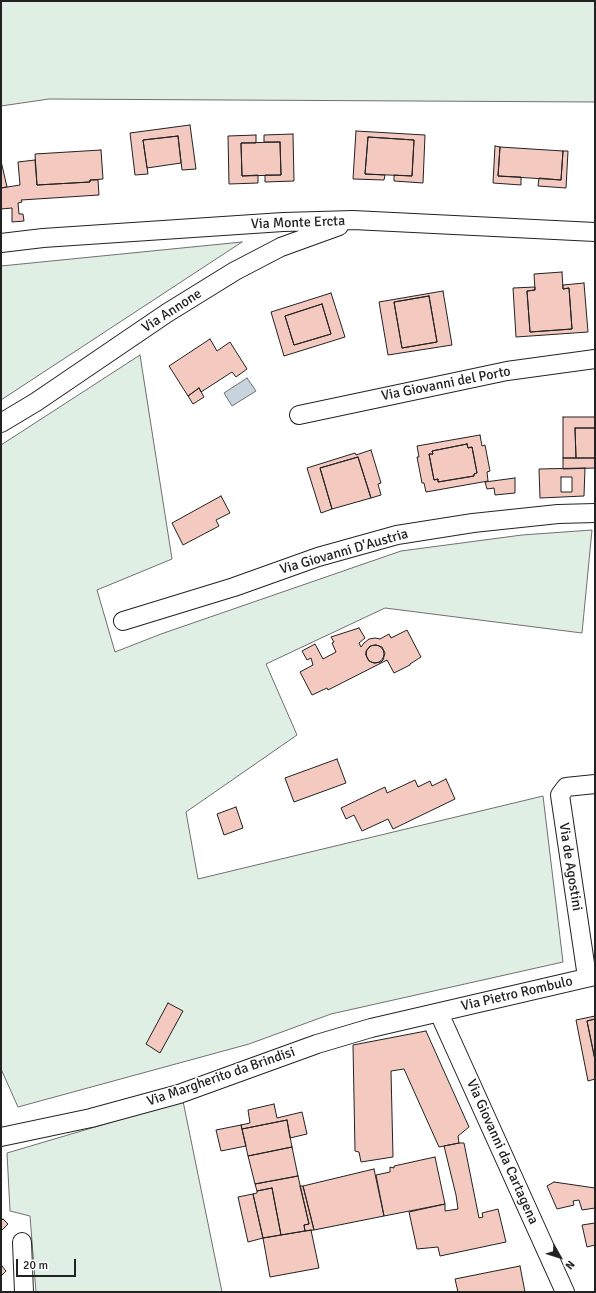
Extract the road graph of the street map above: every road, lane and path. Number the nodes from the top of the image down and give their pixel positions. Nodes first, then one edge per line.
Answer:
1 (353, 220) junction
2 (595, 232) edge
3 (1, 243) edge
4 (595, 359) edge
5 (299, 415) dead end
6 (1, 423) edge
7 (595, 513) edge
8 (123, 621) dead end
9 (595, 784) edge
10 (591, 976) edge
11 (439, 1012) junction
12 (1, 1137) edge
13 (22, 1242) dead end
14 (24, 1292) edge
15 (565, 1292) edge

1 - 2 street, Via Monte Ercta
1 - 3 street, Via Monte Ercta
1 - 6 street, Via Annone
4 - 5 street, Via Giovanni del Porto
7 - 8 street, Via Giovanni D'Austria
9 - 10 street, Via de Agostini
10 - 11 street, Via Pietro Rombulo
11 - 12 street, Via Margherito da Brindisi
11 - 15 street, Via Giovanni da Cartagena
13 - 14 street

